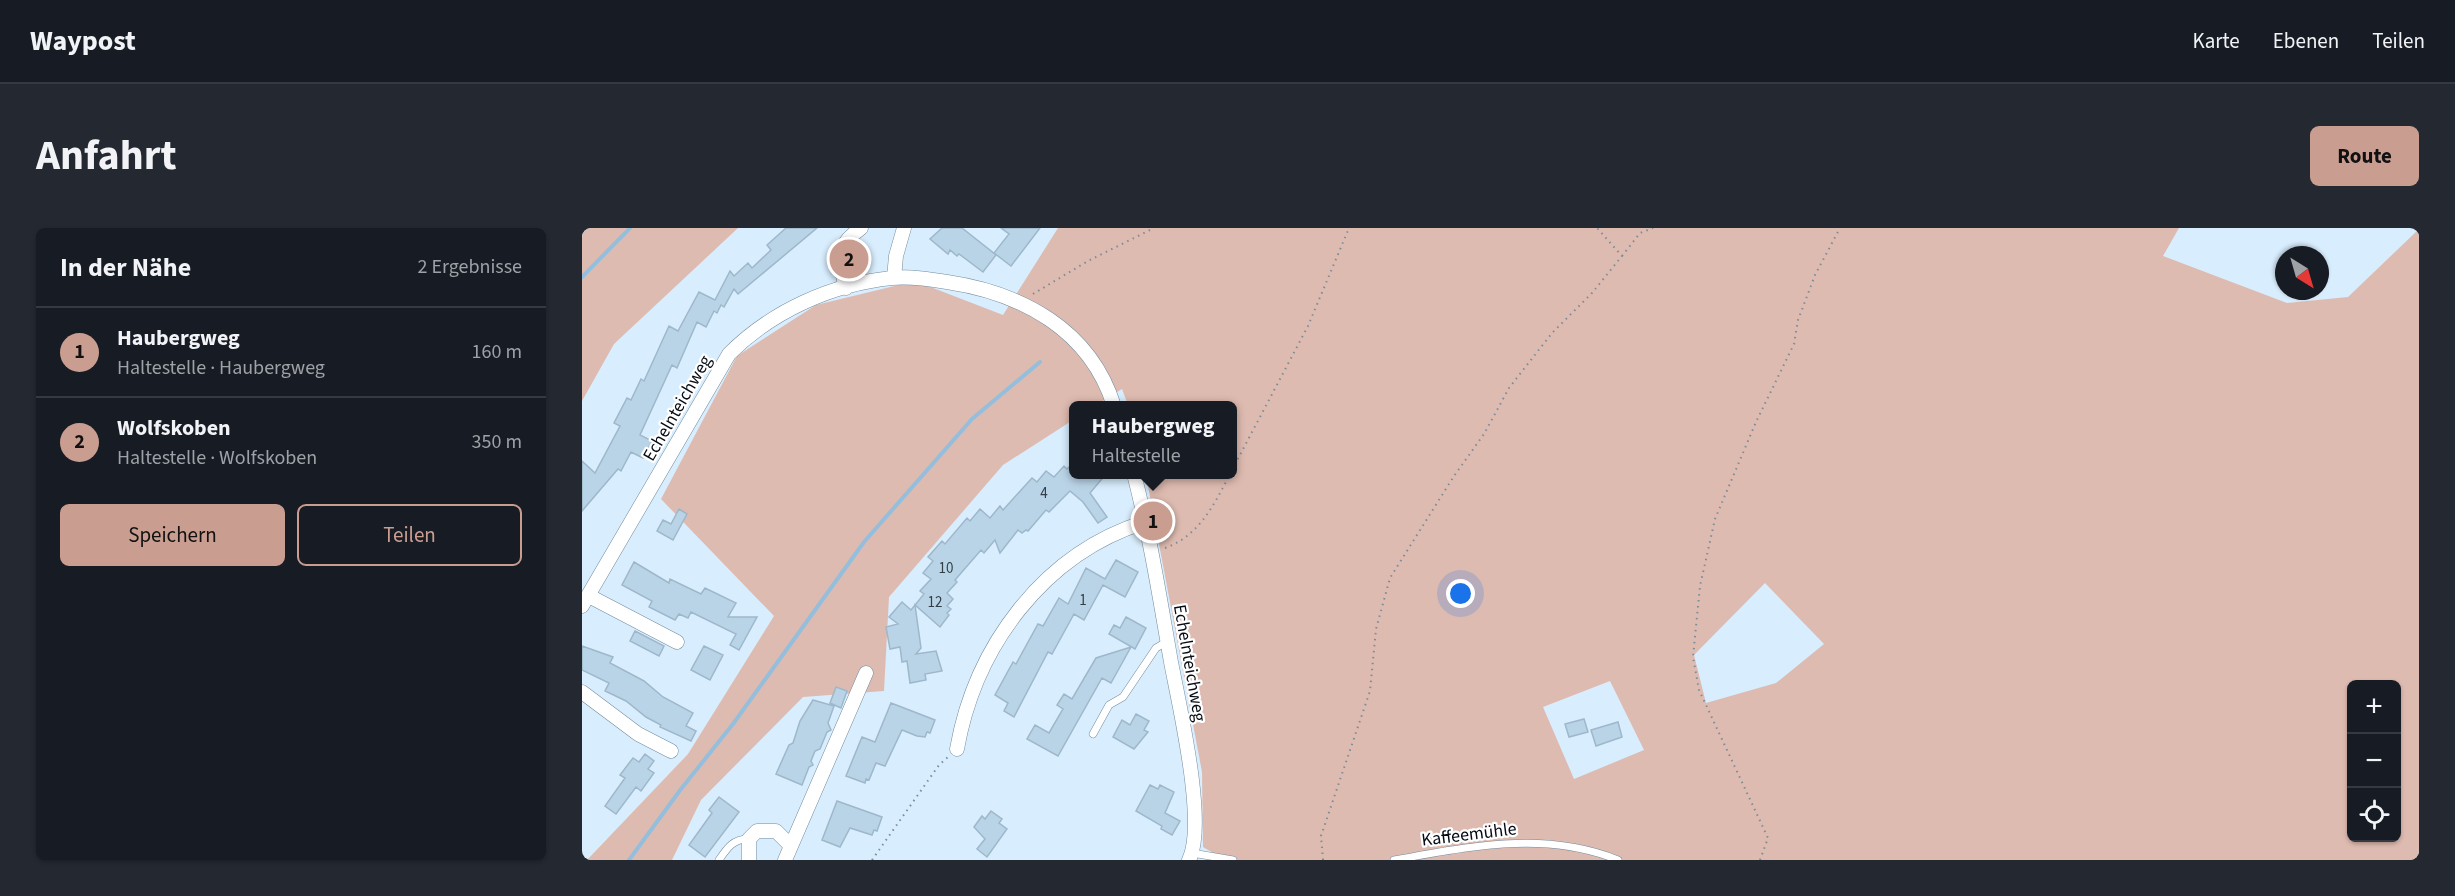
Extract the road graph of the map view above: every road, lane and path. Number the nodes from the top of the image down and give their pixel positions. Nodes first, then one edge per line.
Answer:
1 (861, 228) edge
2 (904, 228) edge
3 (1154, 228) edge
4 (1349, 228) edge
5 (1597, 228) edge
6 (1653, 228) edge
7 (1840, 228) edge
8 (1622, 256) junction
9 (894, 278) junction
10 (846, 288) junction
11 (1025, 303) junction
12 (1112, 401) edge
13 (1237, 462) edge
14 (1135, 479) edge
15 (1227, 479) edge
16 (1145, 522) junction
17 (1152, 553) junction
18 (585, 601) edge
19 (1168, 641) junction
20 (677, 642) dead end
21 (866, 673) dead end
22 (582, 692) edge
23 (1093, 734) dead end
24 (957, 749) joint
25 (671, 751) dead end
26 (749, 839) junction
27 (790, 845) junction
28 (1191, 857) edge
29 (719, 860) edge
30 (749, 860) edge
31 (785, 860) edge
32 (872, 860) edge
33 (1233, 860) edge
34 (1323, 860) edge
35 (1394, 860) edge
36 (1618, 860) edge
37 (1760, 860) edge

1 - 10 street
2 - 9 street
3 - 11 path
4 - 13 path
5 - 8 path
6 - 8 path
7 - 37 path
8 - 34 path
9 - 10 street, Echelnteichweg
9 - 11 street, Echelnteichweg
10 - 18 street, Echelnteichweg
11 - 12 street, Echelnteichweg
14 - 16 street, Echelnteichweg
15 - 17 path
16 - 17 street, Echelnteichweg
16 - 24 street
17 - 19 street, Echelnteichweg
18 - 20 street, Echelnteichweg
19 - 23 lane
19 - 28 street, Echelnteichweg
21 - 27 street
22 - 25 street
24 - 32 path
26 - 27 street
26 - 29 lane
26 - 30 street
27 - 31 street
28 - 33 lane
35 - 36 lane, Kaffeemühle

